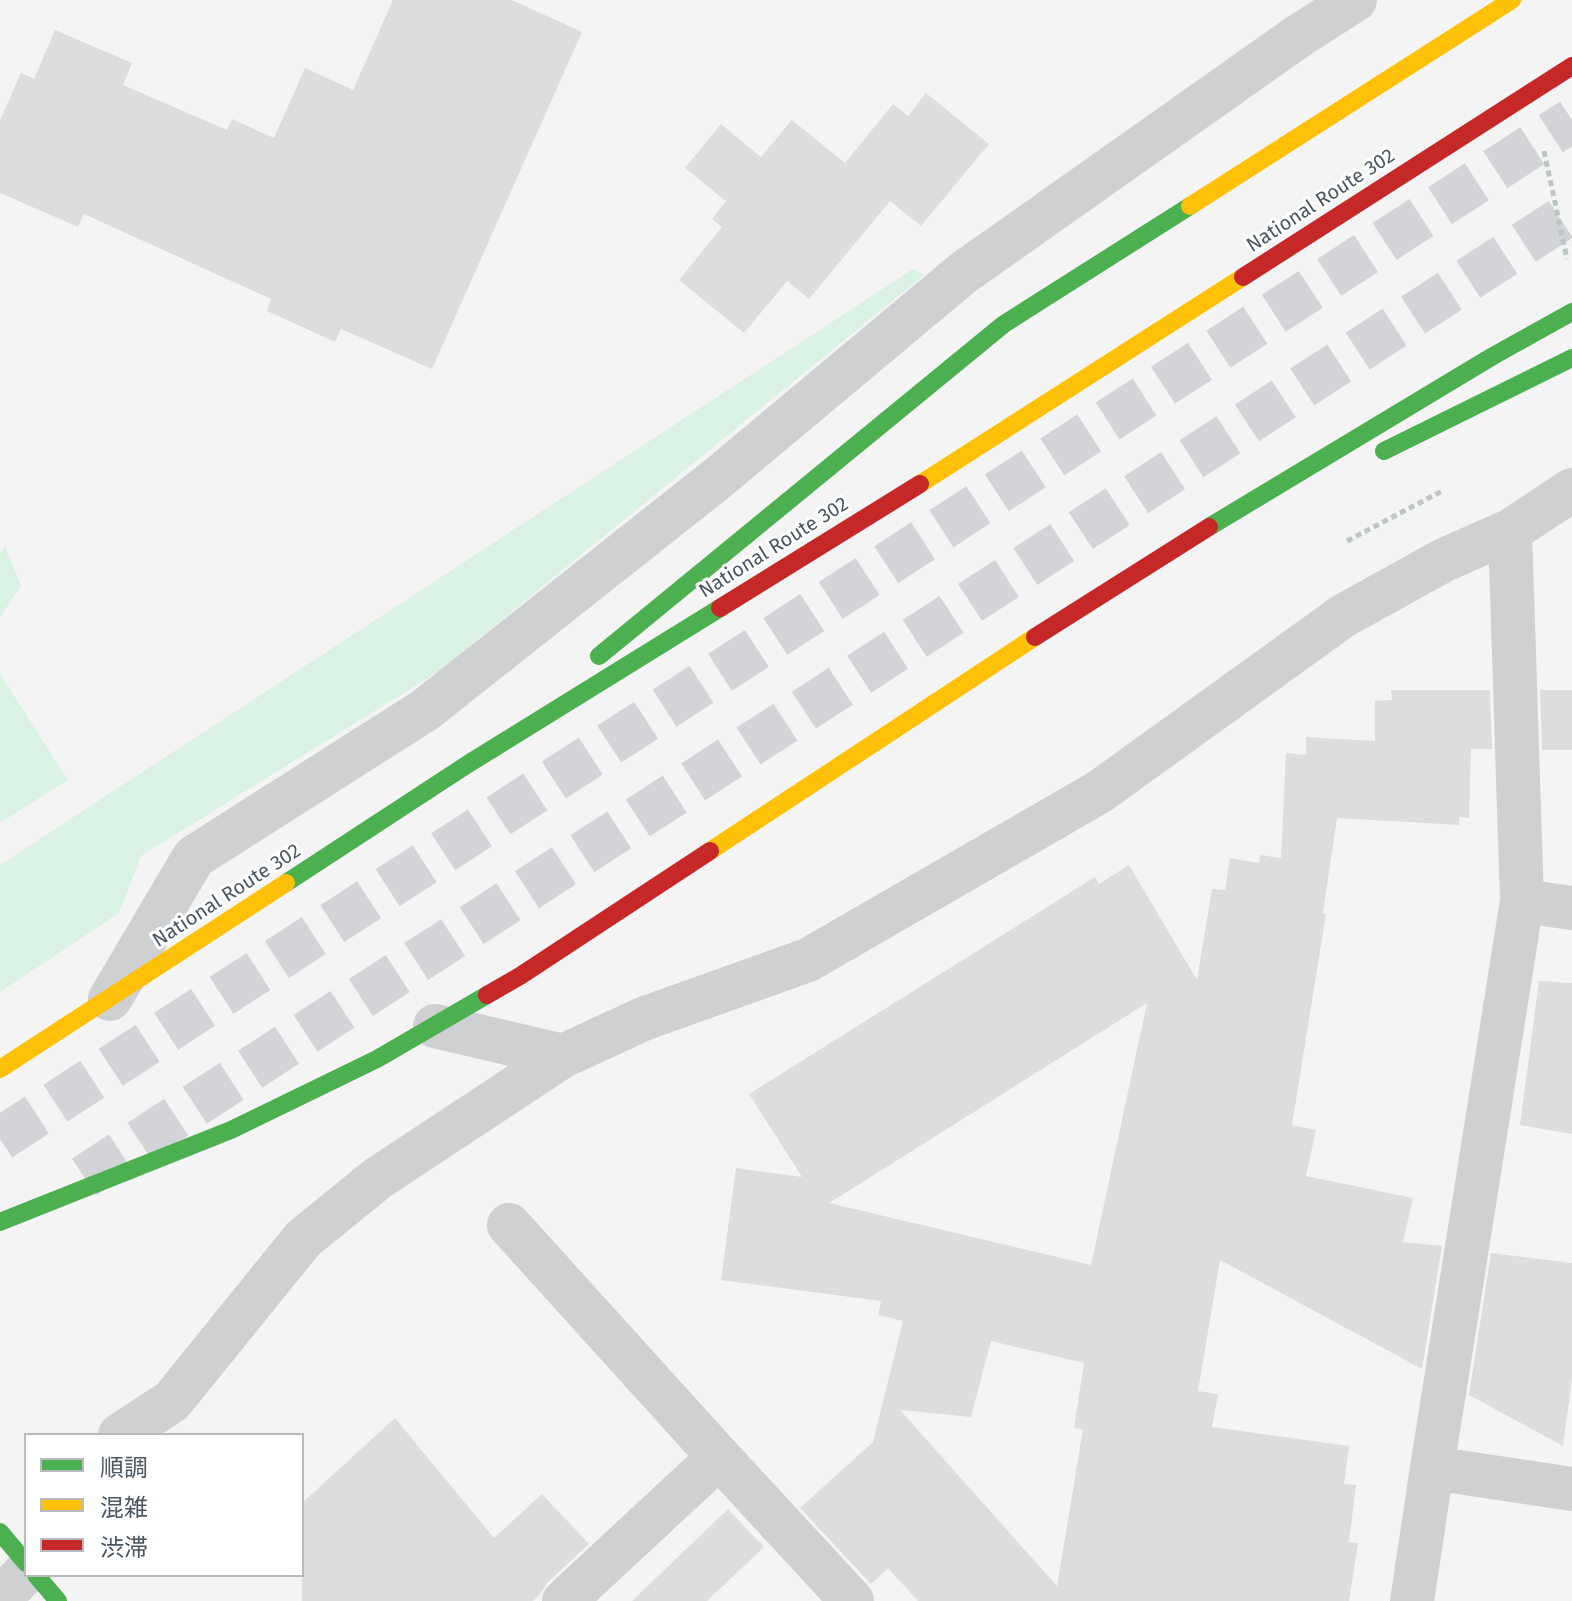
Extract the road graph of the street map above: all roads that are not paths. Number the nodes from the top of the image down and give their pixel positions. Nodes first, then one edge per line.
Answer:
1 (1355, 0) edge
2 (1512, 0) edge
3 (1572, 66) edge
4 (1572, 312) edge
5 (1572, 358) edge
6 (1367, 459) dead end
7 (1339, 470) dead end
8 (1572, 490) edge
9 (1263, 494) junction
10 (1510, 531) junction
11 (589, 664) dead end
12 (565, 684) dead end
13 (468, 764) junction
14 (1522, 901) junction
15 (1572, 908) edge
16 (110, 999) junction
17 (435, 1026) junction
18 (563, 1056) junction
19 (0, 1069) edge
20 (0, 1222) edge
21 (509, 1225) dead end
22 (123, 1433) edge
23 (719, 1457) junction
24 (1432, 1468) junction
25 (1572, 1489) edge
26 (0, 1532) edge
27 (24, 1561) edge
28 (24, 1574) edge
29 (38, 1577) edge
30 (0, 1598) edge
31 (58, 1601) edge
32 (564, 1601) edge
33 (852, 1601) edge
34 (1412, 1601) edge

1 - 16 street
2 - 11 main road
3 - 13 main road, National Route 302
4 - 9 main road
5 - 6 main road
7 - 9 main road
8 - 10 street
9 - 17 main road
10 - 14 street
10 - 18 street
12 - 13 main road
13 - 16 main road, National Route 302
14 - 15 street
14 - 24 street
16 - 19 main road, National Route 302
17 - 18 street
17 - 20 main road
18 - 22 street
21 - 23 street
23 - 32 street
23 - 33 street
24 - 25 street
24 - 34 street
26 - 27 main road
28 - 30 street
29 - 31 main road

